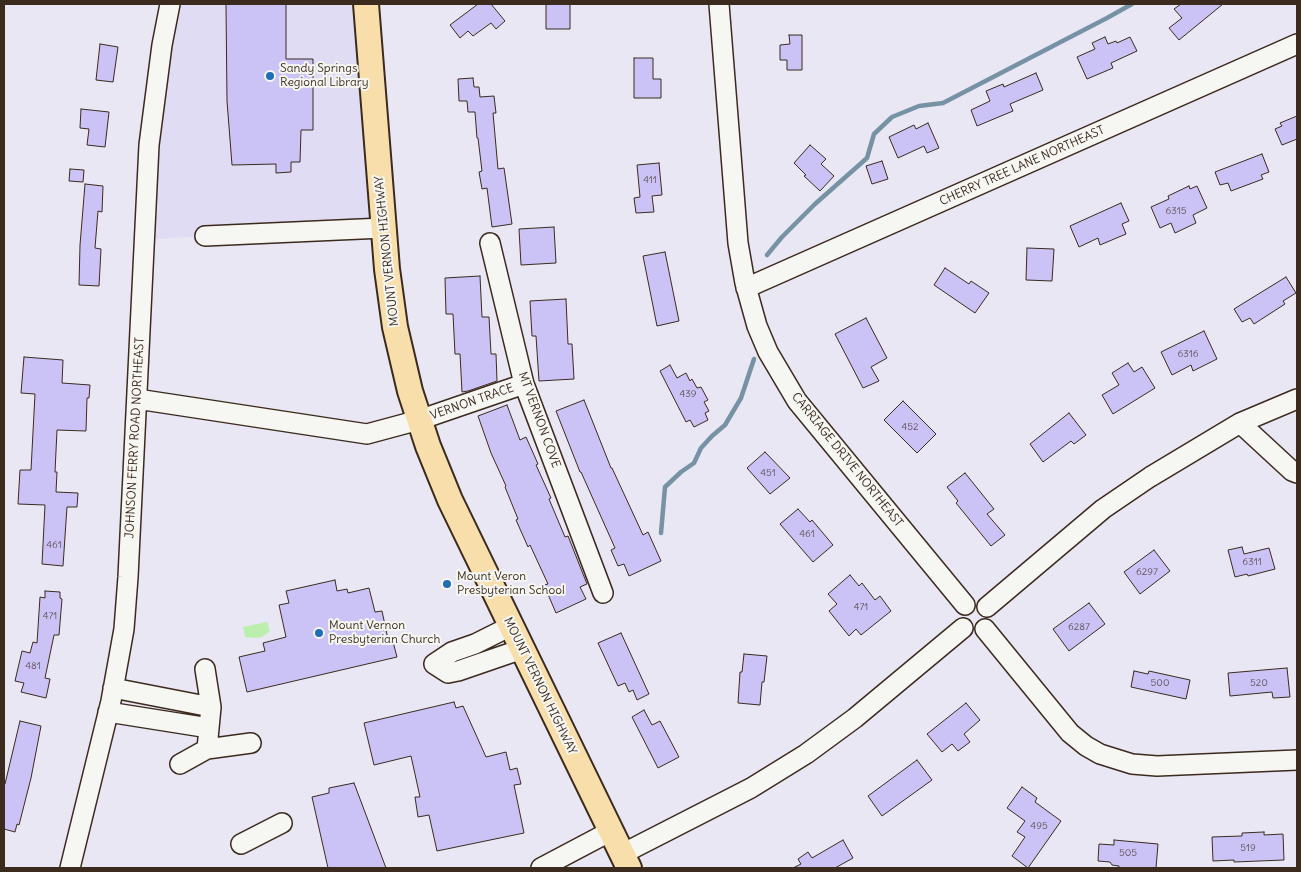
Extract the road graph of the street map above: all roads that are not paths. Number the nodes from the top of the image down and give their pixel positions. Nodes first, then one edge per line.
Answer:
1 (170, 4) edge
2 (366, 4) edge
3 (719, 4) edge
4 (1297, 44) edge
5 (383, 228) junction
6 (205, 236) dead end
7 (490, 243) dead end
8 (746, 288) junction
9 (524, 384) junction
10 (137, 399) junction
11 (1297, 399) edge
12 (419, 420) junction
13 (1240, 423) junction
14 (1297, 474) edge
15 (603, 593) dead end
16 (965, 605) junction
17 (986, 607) junction
18 (511, 626) junction
19 (963, 628) junction
20 (985, 629) junction
21 (522, 649) junction
22 (205, 669) dead end
23 (114, 688) junction
24 (211, 708) junction
25 (108, 712) junction
26 (209, 728) junction
27 (250, 743) dead end
28 (207, 749) junction
29 (1297, 760) edge
30 (180, 764) dead end
31 (282, 823) dead end
32 (611, 830) junction
33 (241, 844) dead end
34 (626, 861) edge
35 (70, 868) edge
36 (541, 868) edge

1 - 10 street, JOHNSON FERRY ROAD NORTHEAST
2 - 5 main road, MOUNT VERNON HIGHWAY
3 - 8 street, CARRIAGE DRIVE NORTHEAST
4 - 8 street, CHERRY TREE LANE NORTHEAST
5 - 6 street
5 - 12 main road, MOUNT VERNON HIGHWAY
7 - 9 street, MT VERNON COVE
8 - 16 street, CARRIAGE DRIVE NORTHEAST
9 - 12 street, VERNON TRACE
9 - 15 street, MT VERNON COVE
10 - 12 street, VERNON TRACE
10 - 23 street, JOHNSON FERRY ROAD NORTHEAST
11 - 13 street
12 - 18 main road, MOUNT VERNON HIGHWAY
13 - 14 street
13 - 17 street
16 - 17 street
16 - 19 street
17 - 20 street
18 - 21 main road, MOUNT VERNON HIGHWAY
18 - 21 street
19 - 20 street
19 - 34 street
20 - 29 street
21 - 32 main road, MOUNT VERNON HIGHWAY
22 - 24 street
23 - 24 street
23 - 25 street, JOHNSON FERRY ROAD NORTHEAST
24 - 26 street
25 - 26 street
25 - 35 street, JOHNSON FERRY ROAD NORTHEAST
26 - 28 street
27 - 28 street
28 - 30 street
31 - 33 street
32 - 34 main road, MOUNT VERNON HIGHWAY
32 - 36 street

